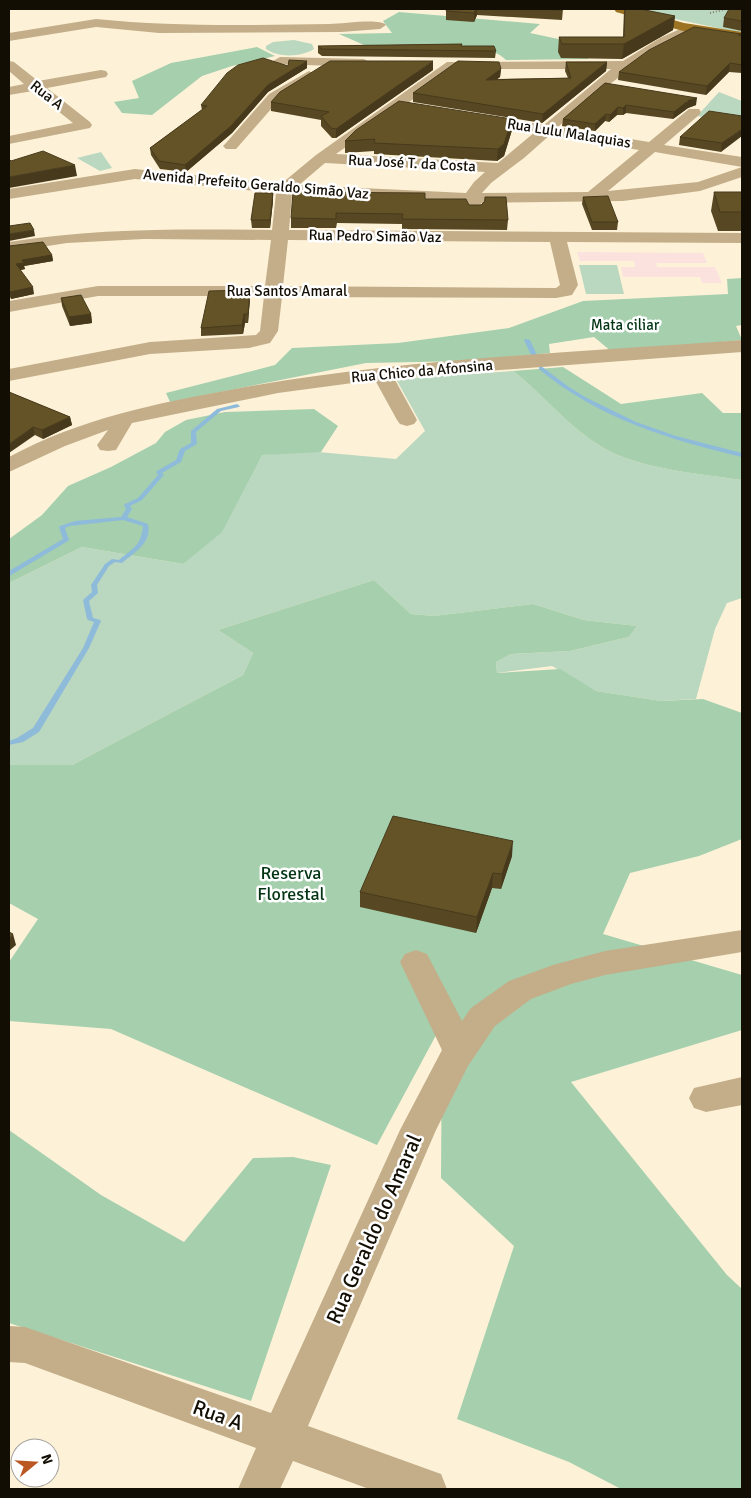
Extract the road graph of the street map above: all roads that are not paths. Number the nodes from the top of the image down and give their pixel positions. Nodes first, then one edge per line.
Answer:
1 (85, 9) edge
2 (614, 9) edge
3 (192, 14) dead end
4 (96, 23) junction
5 (380, 24) dead end
6 (307, 28) junction
7 (171, 29) junction
8 (690, 29) junction
9 (326, 34) dead end
10 (742, 36) edge
11 (9, 37) edge
12 (280, 61) edge
13 (328, 63) junction
14 (373, 63) edge
15 (432, 64) edge
16 (452, 64) junction
17 (9, 65) edge
18 (623, 66) junction
19 (101, 74) dead end
20 (601, 83) junction
21 (35, 86) junction
22 (621, 86) edge
23 (9, 91) edge
24 (694, 103) edge
25 (395, 105) junction
26 (414, 108) edge
27 (461, 116) edge
28 (546, 129) junction
29 (9, 140) edge
30 (654, 146) junction
31 (216, 150) edge
32 (321, 158) junction
33 (742, 162) edge
34 (502, 168) junction
35 (742, 172) edge
36 (285, 190) junction
37 (9, 194) edge
38 (594, 196) junction
39 (472, 198) junction
40 (281, 236) junction
41 (479, 237) junction
42 (558, 238) junction
43 (742, 238) edge
44 (9, 247) edge
45 (273, 290) junction
46 (9, 306) edge
47 (742, 346) edge
48 (381, 372) junction
49 (9, 376) edge
50 (406, 420) dead end
51 (115, 421) junction
52 (108, 445) dead end
53 (9, 466) edge
54 (728, 943) edge
55 (416, 962) dead end
56 (460, 1051) junction
57 (742, 1091) edge
58 (706, 1098) dead end
59 (9, 1344) edge
60 (281, 1437) junction
61 (259, 1489) edge
62 (426, 1489) edge

1 - 4 street
2 - 8 main road
3 - 7 street
4 - 7 street
4 - 11 street
5 - 6 street
6 - 7 street
6 - 9 street
8 - 10 main road
8 - 18 street
12 - 13 street
13 - 14 street
13 - 31 street
15 - 16 street
16 - 18 street
16 - 25 street
17 - 21 street, Rua A
18 - 20 street
19 - 21 street
20 - 22 street
20 - 28 street
21 - 23 street
21 - 29 street, Rua A
24 - 30 street
25 - 26 street
25 - 32 street
27 - 28 street, Rua Lulu Malaquias
28 - 30 street, Rua Lulu Malaquias
28 - 34 street
30 - 33 street, Rua Lulu Malaquias
30 - 38 street
32 - 34 street, Rua José T. da Costa
32 - 36 street
34 - 39 street
35 - 38 street, Avenida Prefeito Geraldo Simão Vaz
36 - 37 street, Avenida Prefeito Geraldo Simão Vaz
36 - 39 street, Avenida Prefeito Geraldo Simão Vaz
36 - 40 street
38 - 39 street, Avenida Prefeito Geraldo Simão Vaz
39 - 41 street
40 - 41 street, Rua Pedro Simão Vaz
40 - 44 street, Rua Pedro Simão Vaz
40 - 45 street
41 - 42 street, Rua Pedro Simão Vaz
42 - 43 street, Rua Pedro Simão Vaz
42 - 45 street, Rua Santos Amaral
45 - 46 street, Rua Santos Amaral
45 - 49 street
47 - 48 street, Rua Chico da Afonsina
48 - 50 street
48 - 51 street, Rua Chico da Afonsina
51 - 52 street
51 - 53 street, Rua Chico da Afonsina
54 - 56 street, Rua Geraldo do Amaral
55 - 56 street
56 - 60 street, Rua Geraldo do Amaral
57 - 58 street
59 - 60 street, Rua A
60 - 61 street, Rua Geraldo do Amaral
60 - 62 street, Rua A

